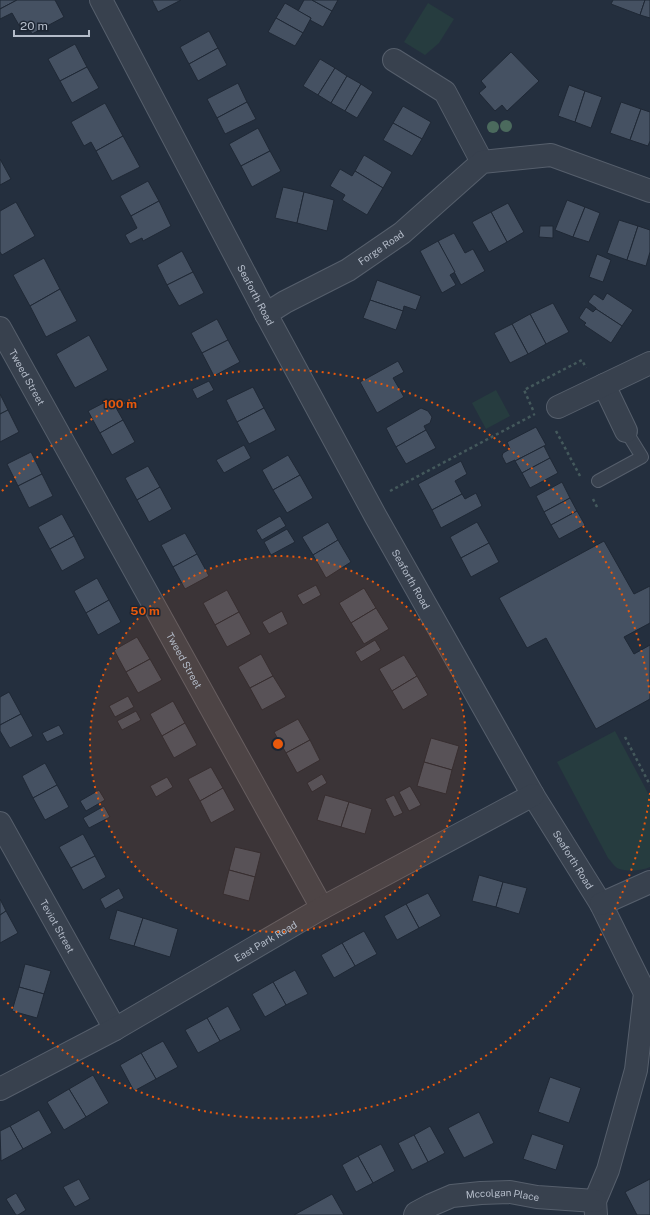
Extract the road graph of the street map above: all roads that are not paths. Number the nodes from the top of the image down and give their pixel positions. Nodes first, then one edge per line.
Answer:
1 (101, 0) edge
2 (394, 60) dead end
3 (482, 162) junction
4 (650, 191) edge
5 (266, 314) junction
6 (0, 328) edge
7 (650, 363) edge
8 (604, 385) junction
9 (558, 407) road end
10 (626, 431) joint
11 (598, 481) dead end
12 (533, 795) junction
13 (0, 823) edge
14 (650, 882) edge
15 (601, 904) junction
16 (322, 908) junction
17 (116, 1029) junction
18 (0, 1089) edge
19 (595, 1208) edge
20 (415, 1215) edge

1 - 5 street, Seaforth Road
2 - 3 street
3 - 4 street
3 - 5 street, Forge Road
5 - 12 street, Seaforth Road
6 - 16 street, Tweed Street
7 - 8 street
8 - 9 street
8 - 10 street
10 - 11 lane
12 - 15 street, Seaforth Road
12 - 16 street, East Park Road
13 - 17 street, Teviot Street
14 - 15 street
15 - 19 street, Seaforth Road
16 - 17 street, East Park Road
17 - 18 street, East Park Road
19 - 20 street, Mccolgan Place

